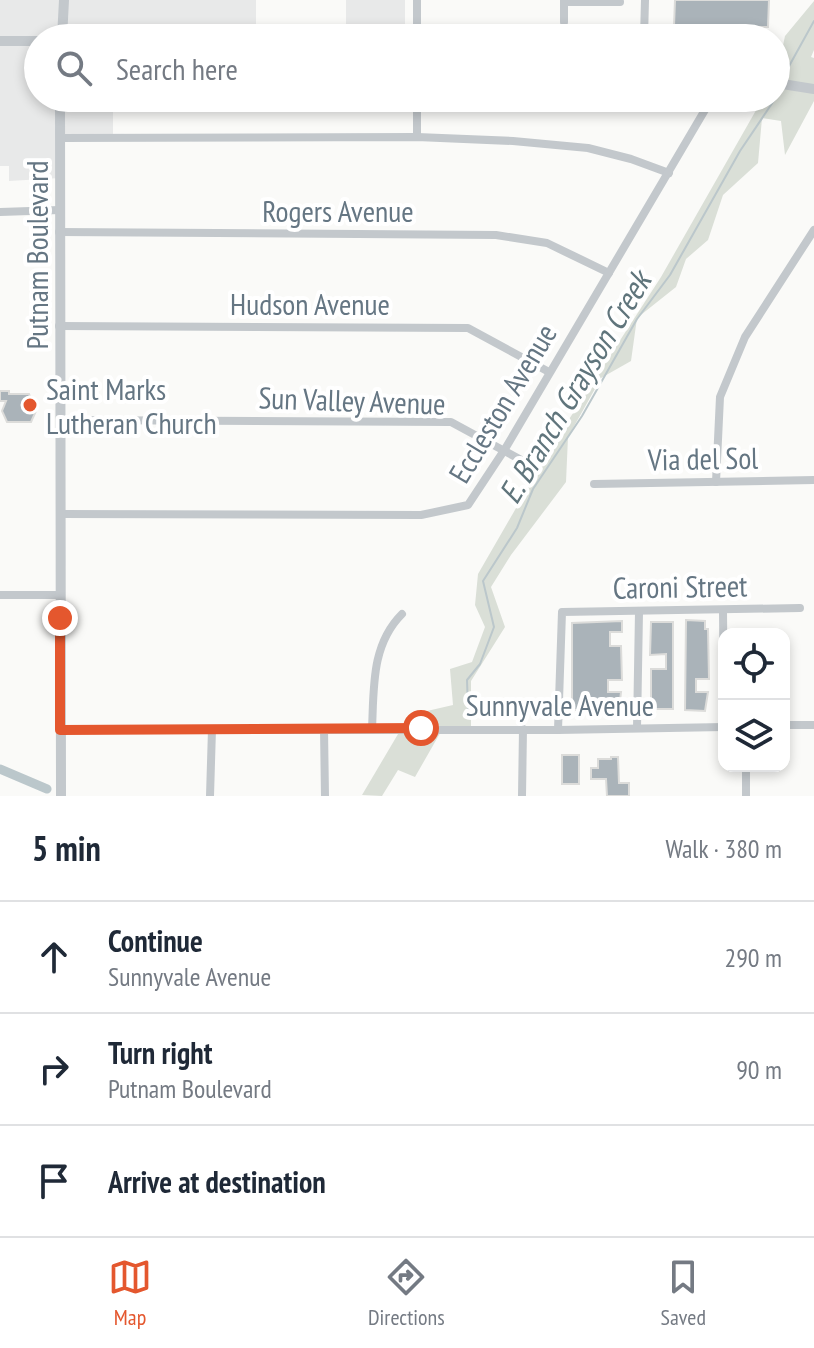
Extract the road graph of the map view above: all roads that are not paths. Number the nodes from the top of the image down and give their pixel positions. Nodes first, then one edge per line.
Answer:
1 (64, 0) edge
2 (417, 0) edge
3 (645, 0) edge
4 (564, 1) edge
5 (620, 2) dead end
6 (564, 22) dead end
7 (63, 24) edge
8 (417, 24) edge
9 (644, 24) edge
10 (0, 41) edge
11 (24, 41) edge
12 (790, 85) edge
13 (814, 89) edge
14 (60, 112) edge
15 (417, 112) edge
16 (704, 112) edge
17 (417, 137) junction
18 (60, 138) junction
19 (669, 173) junction
20 (60, 210) junction
21 (0, 212) edge
22 (814, 230) edge
23 (59, 232) junction
24 (609, 273) junction
25 (59, 326) junction
26 (549, 372) junction
27 (60, 420) junction
28 (505, 449) junction
29 (536, 468) dead end
30 (814, 480) edge
31 (716, 482) junction
32 (594, 484) dead end
33 (60, 514) junction
34 (0, 595) edge
35 (60, 595) junction
36 (800, 608) dead end
37 (723, 610) junction
38 (639, 612) junction
39 (402, 614) dead end
40 (723, 628) edge
41 (790, 725) edge
42 (814, 725) edge
43 (718, 727) edge
44 (637, 728) junction
45 (212, 729) junction
46 (324, 729) junction
47 (372, 729) junction
48 (523, 729) junction
49 (60, 730) junction
50 (558, 730) junction
51 (746, 772) edge
52 (61, 796) edge
53 (210, 796) edge
54 (325, 796) edge
55 (522, 796) edge
56 (746, 796) edge

1 - 7 street
2 - 8 street
3 - 9 street
4 - 5 street
4 - 6 street
10 - 11 street
12 - 13 street
14 - 18 street, Putnam Boulevard
15 - 17 street
16 - 19 street, Eccleston Avenue
17 - 18 street
17 - 19 street
18 - 20 street, Putnam Boulevard
19 - 24 street, Eccleston Avenue
20 - 21 street
20 - 23 street, Putnam Boulevard
22 - 31 street
23 - 24 street, Rogers Avenue
23 - 25 street, Putnam Boulevard
24 - 26 street, Eccleston Avenue
25 - 26 street, Hudson Avenue
25 - 27 street, Putnam Boulevard
26 - 28 street, Eccleston Avenue
27 - 28 street, Sun Valley Avenue
27 - 33 street, Putnam Boulevard
28 - 29 street, Sun Valley Avenue
28 - 33 street, Eccleston Avenue
30 - 31 street, Via del Sol
31 - 32 street, Via del Sol
33 - 35 street, Putnam Boulevard
34 - 35 street
35 - 49 street, Putnam Boulevard
36 - 37 street, Caroni Street
37 - 38 street, Caroni Street
37 - 40 street
38 - 44 street
38 - 50 street, Caroni Street
39 - 47 street
41 - 42 street
43 - 44 street, Sunnyvale Avenue
44 - 50 street, Sunnyvale Avenue
45 - 46 street, Sunnyvale Avenue
45 - 49 street, Sunnyvale Avenue
45 - 53 street
46 - 47 street, Sunnyvale Avenue
46 - 54 street
47 - 48 street, Sunnyvale Avenue
48 - 50 street, Sunnyvale Avenue
48 - 55 street
49 - 52 street, Putnam Boulevard
51 - 56 street

